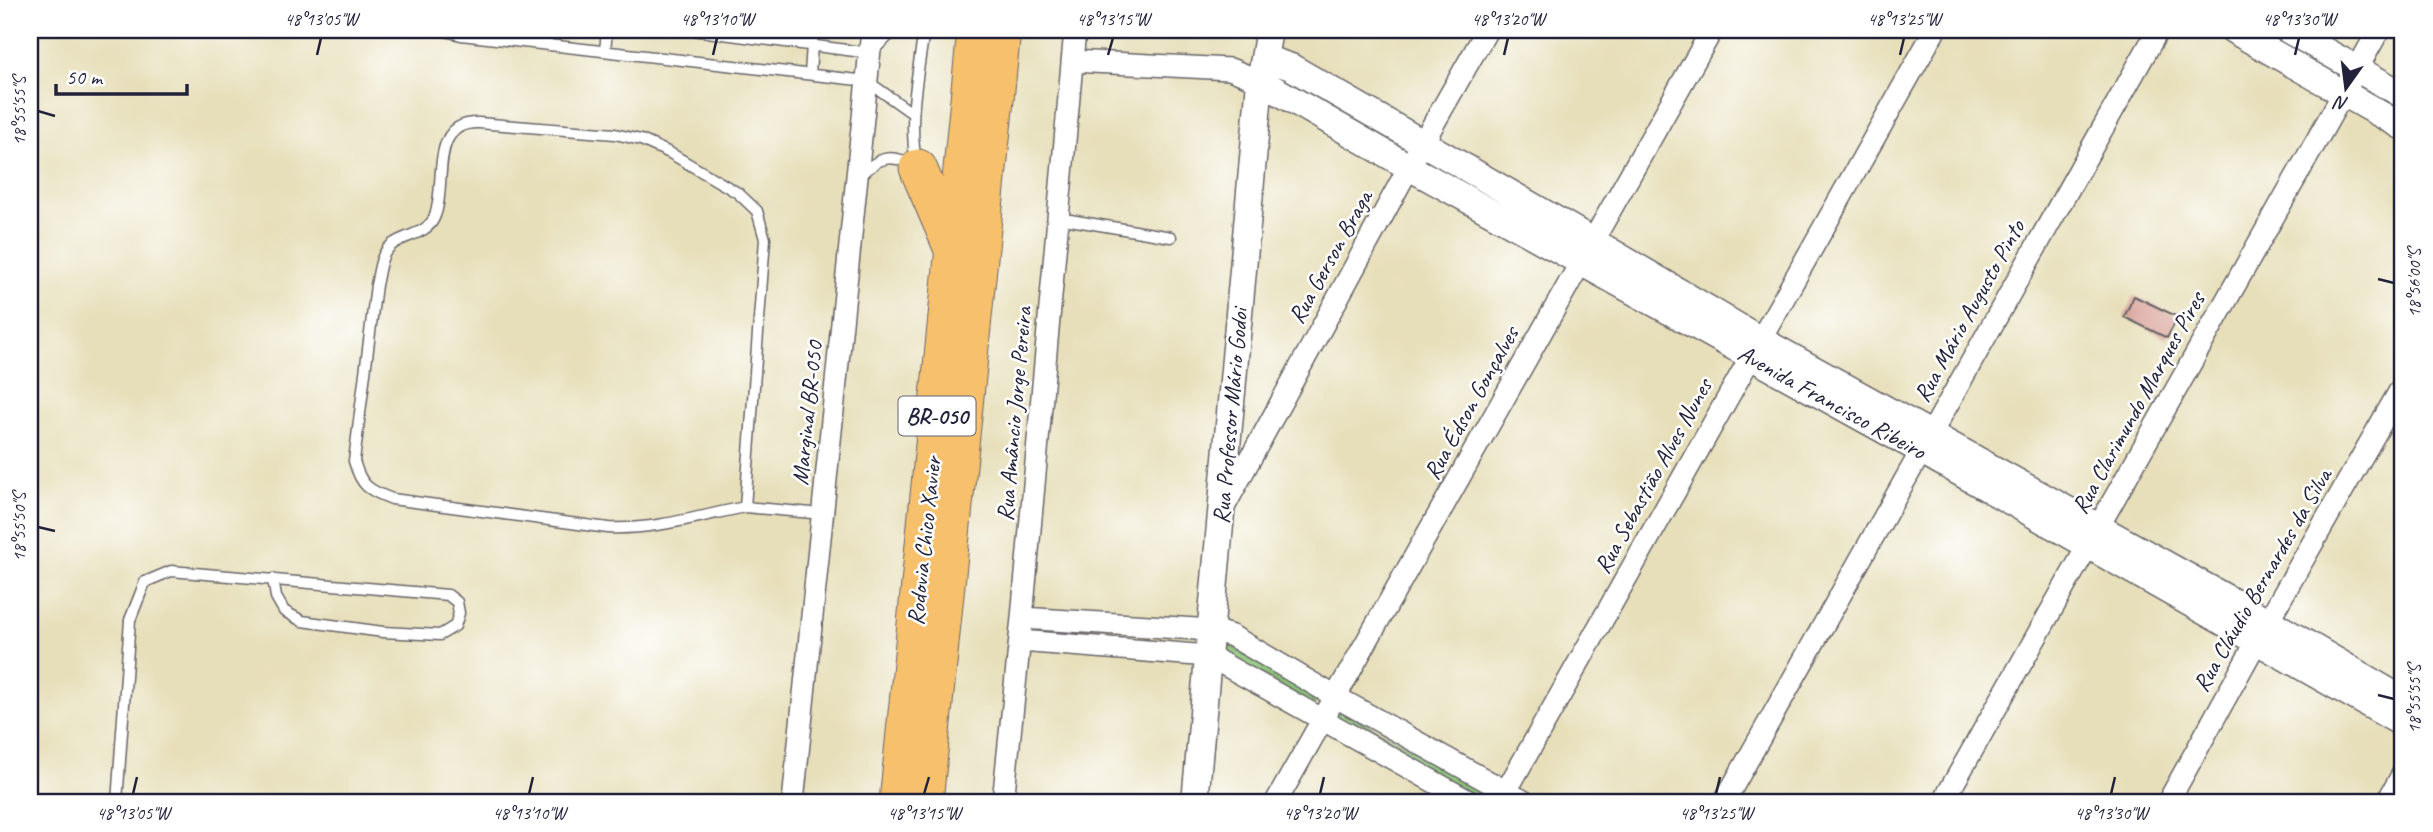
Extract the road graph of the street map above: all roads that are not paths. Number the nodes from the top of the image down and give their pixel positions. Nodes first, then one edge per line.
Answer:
1 (442, 30) edge
2 (607, 30) edge
3 (692, 30) edge
4 (813, 30) edge
5 (872, 30) edge
6 (894, 30) edge
7 (924, 30) edge
8 (976, 30) edge
9 (1002, 30) edge
10 (1075, 30) edge
11 (1269, 30) edge
12 (1487, 30) edge
13 (1712, 30) edge
14 (1935, 30) edge
15 (2158, 30) edge
16 (2233, 30) edge
17 (2288, 30) edge
18 (2379, 30) edge
19 (461, 32) edge
20 (812, 47) junction
21 (605, 51) junction
22 (870, 53) junction
23 (1072, 61) junction
24 (2357, 69) junction
25 (1262, 70) junction
26 (810, 74) junction
27 (867, 81) junction
28 (2344, 95) junction
29 (2403, 95) edge
30 (912, 113) junction
31 (2403, 127) edge
32 (1423, 143) junction
33 (1409, 167) junction
34 (918, 168) junction
35 (857, 182) junction
36 (1058, 218) junction
37 (1171, 237) dead end
38 (1587, 251) junction
39 (953, 252) junction
40 (1754, 348) junction
41 (2403, 385) edge
42 (1925, 442) junction
43 (745, 507) junction
44 (1222, 511) junction
45 (823, 514) junction
46 (2093, 537) junction
47 (272, 579) junction
48 (1022, 618) junction
49 (2262, 631) junction
50 (1020, 641) junction
51 (1211, 643) junction
52 (1336, 697) junction
53 (2403, 700) edge
54 (1321, 719) junction
55 (2403, 724) edge
56 (2403, 773) edge
57 (1503, 797) edge
58 (117, 802) edge
59 (793, 802) edge
60 (898, 802) edge
61 (924, 802) edge
62 (1003, 802) edge
63 (1195, 802) edge
64 (1276, 802) edge
65 (1470, 802) edge
66 (1525, 802) edge
67 (1724, 802) edge
68 (1943, 802) edge
69 (2168, 802) edge
70 (2387, 802) edge

1 - 19 lane
2 - 21 lane
3 - 20 lane
4 - 20 lane
5 - 22 street, Marginal BR-050
6 - 22 lane
7 - 30 lane
8 - 39 highway, Rodovia Chico Xavier / BR-050
9 - 61 highway, Rodovia Chico Xavier / BR-050
10 - 23 street, Rua Amâncio Jorge Pereira
11 - 25 street, Rua Professor Mário Godoi
12 - 32 street, Rua Gerson Braga
13 - 38 street, Rua Édson Gonçalves
14 - 40 street, Rua Sebastião Alves Nunes
15 - 42 street, Rua Mário Augusto Pinto
16 - 28 street
17 - 24 street
18 - 24 street, Rua Clarimundo Marques Pires
19 - 21 lane
20 - 22 lane
20 - 26 lane
21 - 26 lane
22 - 27 street, Marginal BR-050
23 - 25 street
23 - 36 street, Rua Amâncio Jorge Pereira
24 - 28 street, Rua Clarimundo Marques Pires
24 - 29 street
25 - 32 street, Avenida Francisco Ribeiro
25 - 33 street, Avenida Francisco Ribeiro
25 - 44 street, Rua Professor Mário Godoi
26 - 27 lane
27 - 30 lane
27 - 35 street, Marginal BR-050
28 - 31 street
28 - 46 street, Rua Clarimundo Marques Pires
30 - 34 lane
32 - 33 street, Rua Gerson Braga
32 - 38 street, Avenida Francisco Ribeiro
33 - 38 street, Avenida Francisco Ribeiro
33 - 44 street, Rua Gerson Braga
34 - 35 lane
34 - 39 highway
35 - 45 street, Marginal BR-050
36 - 37 lane
36 - 48 street, Rua Amâncio Jorge Pereira
38 - 40 street, Avenida Francisco Ribeiro
38 - 52 street, Rua Édson Gonçalves
39 - 60 highway, Rodovia Chico Xavier / BR-050
40 - 42 street, Avenida Francisco Ribeiro
40 - 57 street, Rua Sebastião Alves Nunes
41 - 49 street, Rua Cláudio Bernardes da Silva
42 - 46 street, Avenida Francisco Ribeiro
42 - 67 street, Rua Mário Augusto Pinto
43 - 43 lane
43 - 45 lane
44 - 51 street, Rua Professor Mário Godoi
45 - 59 street, Marginal BR-050
46 - 49 street, Avenida Francisco Ribeiro
46 - 68 street, Rua Clarimundo Marques Pires
47 - 47 lane
47 - 58 lane
48 - 50 street, Rua Amâncio Jorge Pereira
48 - 51 street
49 - 53 street, Avenida Francisco Ribeiro
49 - 55 street, Avenida Francisco Ribeiro
49 - 69 street, Rua Cláudio Bernardes da Silva
50 - 51 street
50 - 62 street, Rua Amâncio Jorge Pereira
51 - 52 street
51 - 54 street
51 - 63 street, Rua Professor Mário Godoi
52 - 54 street, Rua Édson Gonçalves
52 - 57 street
54 - 64 street, Rua Édson Gonçalves
54 - 65 street
56 - 70 street
57 - 66 street

